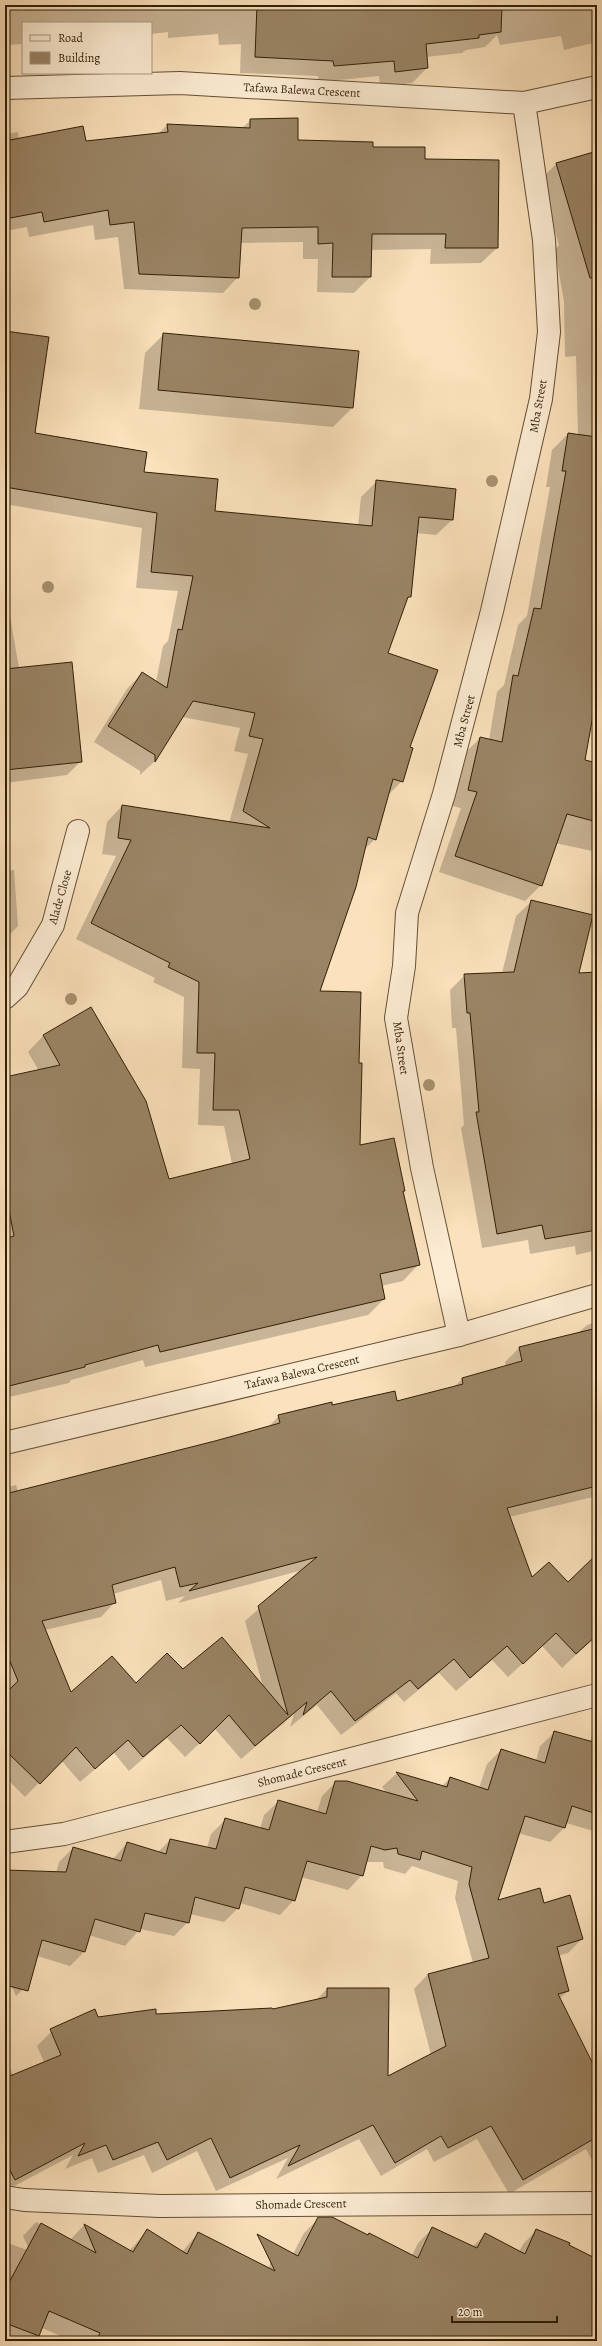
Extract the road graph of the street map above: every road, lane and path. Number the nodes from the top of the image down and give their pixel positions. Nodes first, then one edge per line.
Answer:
1 (597, 87) edge
2 (5, 88) edge
3 (524, 103) junction
4 (78, 830) dead end
5 (5, 998) edge
6 (597, 1295) edge
7 (459, 1335) junction
8 (5, 1443) edge
9 (597, 1695) edge
10 (5, 1842) edge
11 (5, 2197) edge
12 (597, 2203) edge

1 - 3 street, Tafawa Balewa Crescent
2 - 3 street, Tafawa Balewa Crescent
3 - 7 street, Mba Street
4 - 5 street, Alade Close
6 - 7 street, Tafawa Balewa Crescent
7 - 8 street, Tafawa Balewa Crescent
9 - 10 street, Shomade Crescent
11 - 12 street, Shomade Crescent

